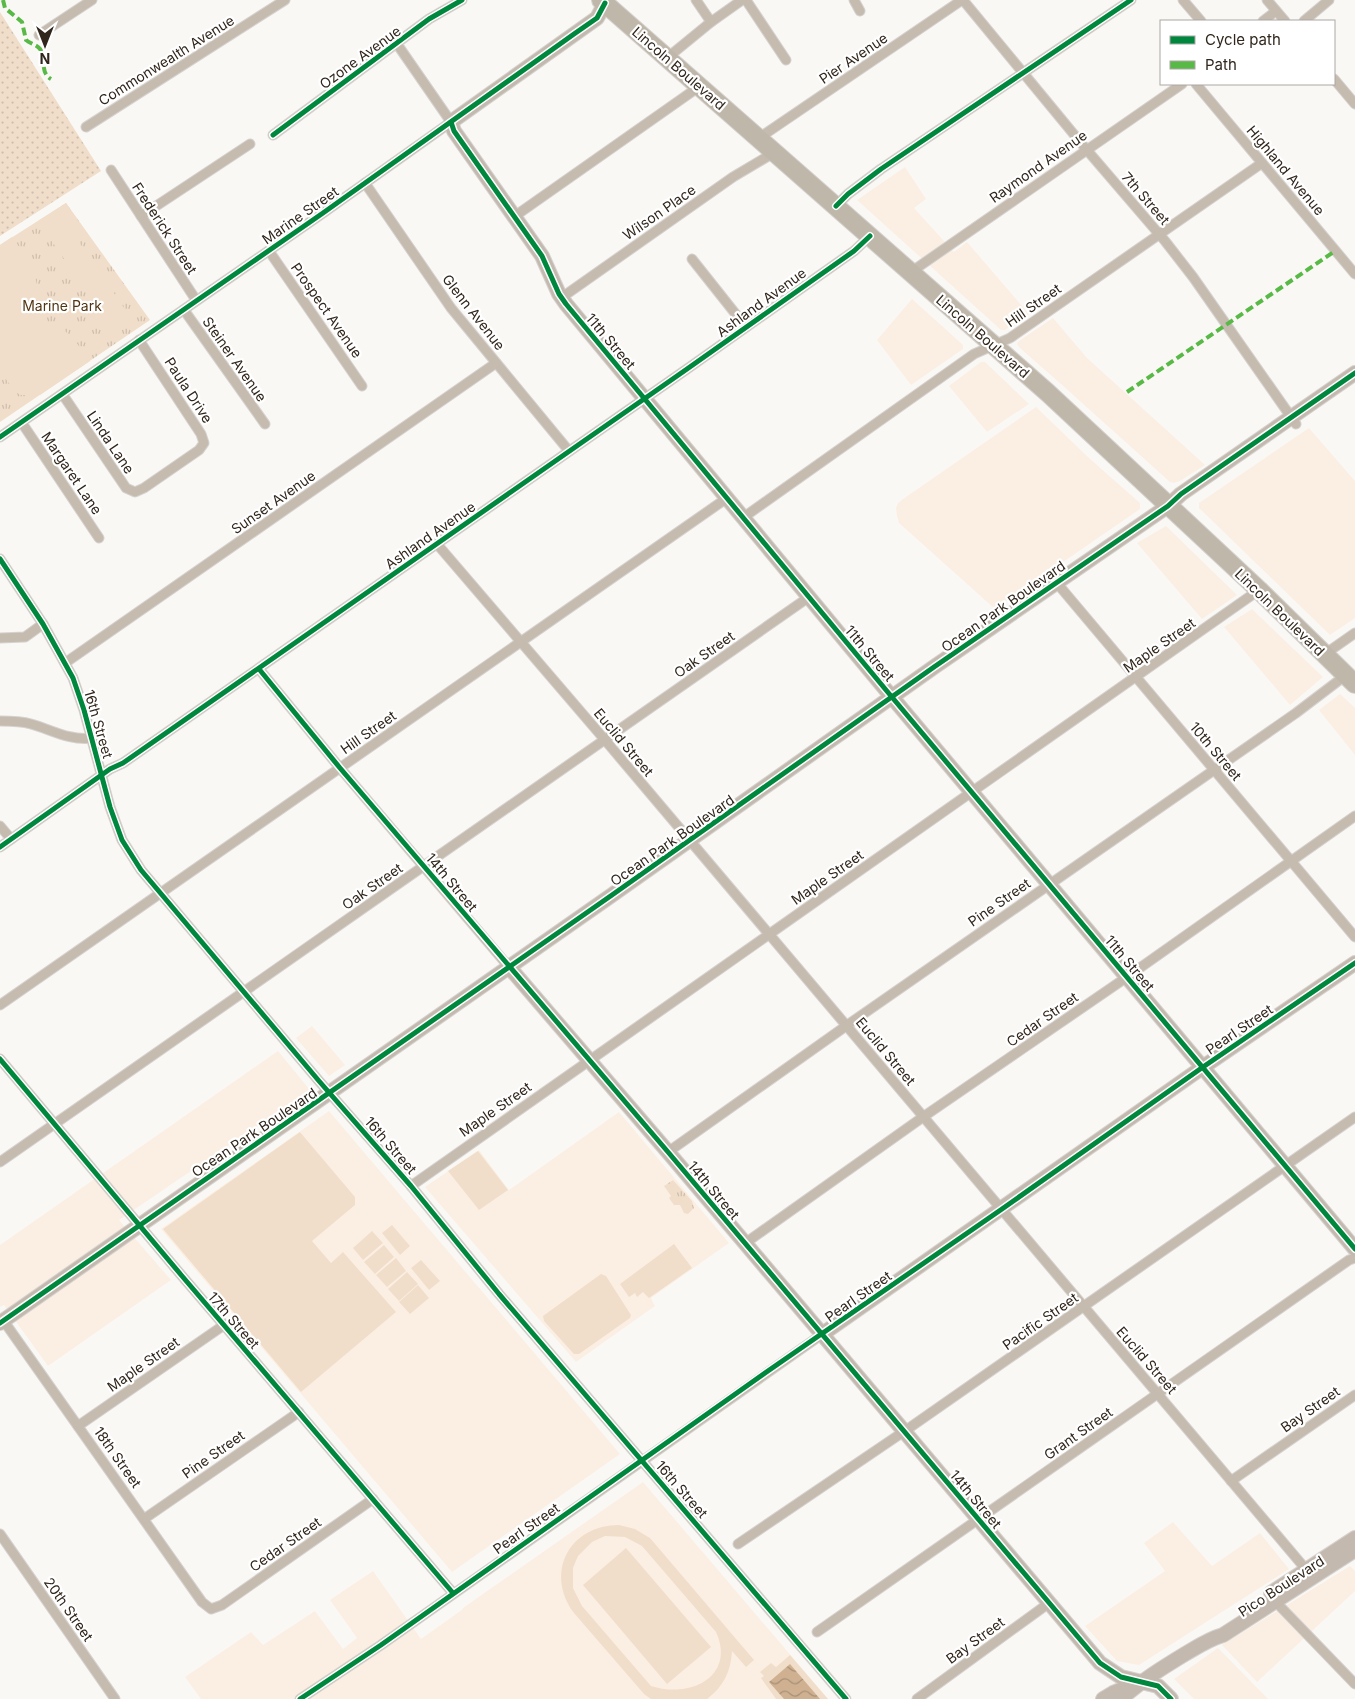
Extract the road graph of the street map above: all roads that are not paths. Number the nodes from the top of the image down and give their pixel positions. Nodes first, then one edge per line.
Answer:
1 (92, 0) edge
2 (285, 0) edge
3 (462, 0) edge
4 (696, 0) edge
5 (744, 0) edge
6 (854, 0) edge
7 (963, 0) edge
8 (1131, 0) edge
9 (1183, 0) edge
10 (1266, 0) edge
11 (1329, 0) edge
12 (604, 1) edge
13 (860, 10) dead end
14 (1276, 11) junction
15 (1199, 20) edge
16 (1264, 20) edge
17 (1284, 20) edge
18 (1305, 20) edge
19 (711, 22) junction
20 (39, 34) dead end
21 (397, 44) junction
22 (667, 58) junction
23 (786, 60) dead end
24 (1025, 73) junction
25 (1335, 80) edge
26 (1181, 85) edge
27 (1197, 85) edge
28 (700, 86) junction
29 (1355, 104) edge
30 (451, 122) junction
31 (86, 127) dead end
32 (273, 135) dead end
33 (759, 138) junction
34 (250, 144) dead end
35 (1086, 149) junction
36 (775, 152) junction
37 (1262, 163) junction
38 (111, 170) dead end
39 (365, 183) junction
40 (836, 206) junction
41 (141, 216) junction
42 (515, 216) junction
43 (1159, 234) junction
44 (870, 236) junction
45 (268, 251) junction
46 (692, 259) dead end
47 (911, 272) junction
48 (1355, 274) edge
49 (562, 298) junction
50 (196, 300) junction
51 (184, 310) junction
52 (746, 327) junction
53 (139, 340) junction
54 (993, 344) junction
55 (496, 363) junction
56 (1355, 373) edge
57 (1355, 378) edge
58 (1355, 382) edge
59 (362, 386) dead end
60 (63, 395) junction
61 (644, 399) junction
62 (1294, 421) junction
63 (22, 423) junction
64 (264, 424) dead end
65 (0, 437) edge
66 (569, 451) junction
67 (168, 471) joint
68 (727, 498) junction
69 (1168, 506) junction
70 (744, 517) junction
71 (99, 538) dead end
72 (437, 544) junction
73 (0, 559) edge
74 (1056, 582) junction
75 (1259, 590) junction
76 (809, 597) junction
77 (43, 624) junction
78 (1355, 633) edge
79 (0, 638) edge
80 (521, 642) junction
81 (1325, 654) junction
82 (65, 663) junction
83 (259, 669) junction
84 (1136, 678) junction
85 (1351, 679) edge
86 (892, 696) junction
87 (0, 721) edge
88 (92, 738) junction
89 (605, 740) junction
90 (340, 768) junction
91 (1213, 770) junction
92 (102, 775) junction
93 (973, 793) junction
94 (1355, 816) edge
95 (0, 826) edge
96 (11, 839) junction
97 (689, 841) junction
98 (0, 847) edge
99 (1291, 862) junction
100 (424, 867) junction
101 (1049, 884) junction
102 (159, 893) junction
103 (768, 935) junction
104 (1355, 937) edge
105 (1355, 963) edge
106 (509, 967) junction
107 (1127, 976) junction
108 (244, 992) junction
109 (0, 1005) edge
110 (846, 1026) junction
111 (0, 1059) edge
112 (588, 1060) junction
113 (1203, 1067) junction
114 (331, 1093) junction
115 (923, 1117) junction
116 (1355, 1117) edge
117 (54, 1124) junction
118 (668, 1152) junction
119 (0, 1162) edge
120 (1286, 1166) junction
121 (411, 1186) junction
122 (1002, 1209) junction
123 (140, 1225) junction
124 (744, 1244) junction
125 (1355, 1249) edge
126 (1355, 1258) edge
127 (1084, 1307) junction
128 (2, 1321) edge
129 (224, 1325) junction
130 (822, 1335) junction
131 (1158, 1393) junction
132 (1355, 1395) edge
133 (298, 1412) junction
134 (78, 1426) junction
135 (904, 1432) junction
136 (642, 1460) junction
137 (1231, 1481) junction
138 (372, 1499) junction
139 (144, 1519) junction
140 (979, 1520) junction
141 (0, 1534) edge
142 (1355, 1538) edge
143 (738, 1544) dead end
144 (1355, 1550) edge
145 (1310, 1573) junction
146 (453, 1593) junction
147 (1272, 1598) junction
148 (1049, 1603) junction
149 (211, 1609) joint
150 (817, 1632) dead end
151 (1140, 1682) junction
152 (1355, 1684) edge
153 (115, 1699) edge
154 (300, 1699) edge
155 (846, 1699) edge
156 (917, 1699) edge
157 (1103, 1699) edge
158 (1121, 1699) edge
159 (1172, 1699) edge

1 - 20 street
2 - 31 street, Commonwealth Avenue
3 - 21 street, Ozone Avenue
4 - 19 street
5 - 19 street
5 - 23 street
6 - 13 street
7 - 24 street, 7th Street
7 - 33 street, Pier Avenue
8 - 24 street
9 - 15 street
10 - 14 street
11 - 18 street
12 - 22 highway, Lincoln Boulevard
12 - 30 street, Marine Street
14 - 16 street
14 - 17 street
19 - 22 street
21 - 30 street, 11th Street
21 - 32 street, Ozone Avenue
22 - 28 highway, Lincoln Boulevard
24 - 35 street, 7th Street
24 - 40 street
25 - 29 street
26 - 35 street, Raymond Avenue
27 - 37 street, Highland Avenue
28 - 33 highway, Lincoln Boulevard
28 - 42 street
30 - 39 street, Marine Street
30 - 42 street, 11th Street
33 - 36 highway, Lincoln Boulevard
34 - 41 street
35 - 43 street, 7th Street
35 - 47 street, Raymond Avenue
36 - 40 highway, Lincoln Boulevard
36 - 49 street, Wilson Place
37 - 43 street, Hill Street
37 - 48 street, Highland Avenue
38 - 41 street, Frederick Street
39 - 45 street, Marine Street
39 - 55 street, Glenn Avenue
40 - 44 highway, Lincoln Boulevard
41 - 50 street, Frederick Street
42 - 49 street, 11th Street
43 - 54 street, Hill Street
43 - 62 street, 7th Street
44 - 47 highway, Lincoln Boulevard
44 - 52 street, Ashland Avenue
45 - 50 street, Marine Street
45 - 59 street, Prospect Avenue
46 - 52 street
47 - 54 highway, Lincoln Boulevard
49 - 61 street, 11th Street
50 - 51 street, Marine Street
51 - 53 street, Marine Street
51 - 64 street, Steiner Avenue
52 - 61 street, Ashland Avenue
53 - 60 street, Marine Street
53 - 67 street, Paula Drive
54 - 69 highway, Lincoln Boulevard
54 - 70 street, Hill Street
55 - 66 street, Glenn Avenue
55 - 82 street, Sunset Avenue
56 - 62 street, Ocean Park Boulevard
57 - 58 street
58 - 62 street, Ocean Park Boulevard
60 - 63 street, Marine Street
60 - 67 street, Linda Lane
61 - 66 street, Ashland Avenue
61 - 68 street, 11th Street
62 - 69 street, Ocean Park Boulevard
63 - 65 street, Marine Street
63 - 71 street, Margaret Lane
66 - 72 street, Ashland Avenue
68 - 70 street, 11th Street
68 - 80 street, Hill Street
69 - 74 street, Ocean Park Boulevard
69 - 75 highway, Lincoln Boulevard
70 - 76 street, 11th Street
72 - 80 street, Euclid Street
72 - 83 street, Ashland Avenue
73 - 77 street, 16th Street
74 - 84 street, 10th Street
74 - 86 street, Ocean Park Boulevard
75 - 81 highway, Lincoln Boulevard
75 - 84 street, Maple Street
76 - 86 street, 11th Street
76 - 89 street, Oak Street
77 - 79 street
77 - 82 street, 16th Street
78 - 81 street
80 - 89 street, Euclid Street
80 - 90 street, Hill Street
81 - 85 highway, Lincoln Boulevard
82 - 88 street, 16th Street
83 - 90 street, 14th Street
83 - 92 street, Ashland Avenue
84 - 91 street, 10th Street
84 - 93 street, Maple Street
85 - 91 street, Pine Street
86 - 93 street, 11th Street
86 - 97 street, Ocean Park Boulevard
87 - 88 street
88 - 92 street, 16th Street
89 - 97 street, Euclid Street
89 - 100 street, Oak Street
90 - 100 street, 14th Street
90 - 102 street, Hill Street
91 - 99 street, 10th Street
91 - 101 street, Pine Street
92 - 96 street, Ashland Avenue
92 - 102 street, 16th Street
93 - 101 street, 11th Street
93 - 103 street, Maple Street
94 - 99 street, Cedar Street
95 - 96 street
96 - 98 street, Ashland Avenue
97 - 103 street, Euclid Street
97 - 106 street, Ocean Park Boulevard
99 - 104 street, 10th Street
99 - 107 street, Cedar Street
100 - 106 street, 14th Street
100 - 108 street, Oak Street
101 - 107 street, 11th Street
101 - 110 street, Pine Street
102 - 108 street, 16th Street
102 - 109 street, Hill Street
103 - 110 street, Euclid Street
103 - 112 street, Maple Street
105 - 113 street, Pearl Street
106 - 112 street, 14th Street
106 - 114 street, Ocean Park Boulevard
107 - 113 street, 11th Street
107 - 115 street, Cedar Street
108 - 114 street, 16th Street
108 - 117 street, Oak Street
110 - 115 street, Euclid Street
110 - 118 street, Pine Street
111 - 117 street, 17th Street
112 - 118 street, 14th Street
112 - 121 street, Maple Street
113 - 120 street, 11th Street
113 - 122 street, Pearl Street
114 - 121 street, 16th Street
114 - 123 street, Ocean Park Boulevard
115 - 122 street, Euclid Street
115 - 124 street, Cedar Street
116 - 120 street, Pacific Street
117 - 119 street, Oak Street
117 - 123 street, 17th Street
118 - 124 street, 14th Street
120 - 125 street, 11th Street
120 - 127 street, Pacific Street
121 - 136 street, 16th Street
122 - 127 street, Euclid Street
122 - 130 street, Pearl Street
123 - 128 street, Ocean Park Boulevard
123 - 129 street, 17th Street
124 - 130 street, 14th Street
126 - 131 street, Grant Street
127 - 131 street, Euclid Street
127 - 135 street, Pacific Street
128 - 134 street, 18th Street
129 - 133 street, 17th Street
129 - 134 street, Maple Street
130 - 135 street, 14th Street
130 - 136 street, Pearl Street
131 - 137 street, Euclid Street
131 - 140 street, Grant Street
132 - 137 street, Bay Street
133 - 138 street, 17th Street
133 - 139 street, Pine Street
134 - 139 street, 18th Street
135 - 140 street, 14th Street
135 - 143 street, Pacific Street
136 - 146 street, Pearl Street
136 - 155 street, 16th Street
137 - 145 street, Euclid Street
138 - 146 street, 17th Street
138 - 149 street, Cedar Street
139 - 149 street, 18th Street
140 - 148 street, 14th Street
140 - 150 street, Grant Street
141 - 153 street, 20th Street
142 - 145 street, Pico Boulevard
144 - 145 street, Pico Boulevard
145 - 147 street, Pico Boulevard
146 - 154 street, Pearl Street
147 - 151 street, Pico Boulevard
147 - 152 street
148 - 151 street, 14th Street
148 - 156 street, Bay Street
151 - 157 street, Pico Boulevard
151 - 158 street, Pico Boulevard
151 - 159 street, 14th Street

